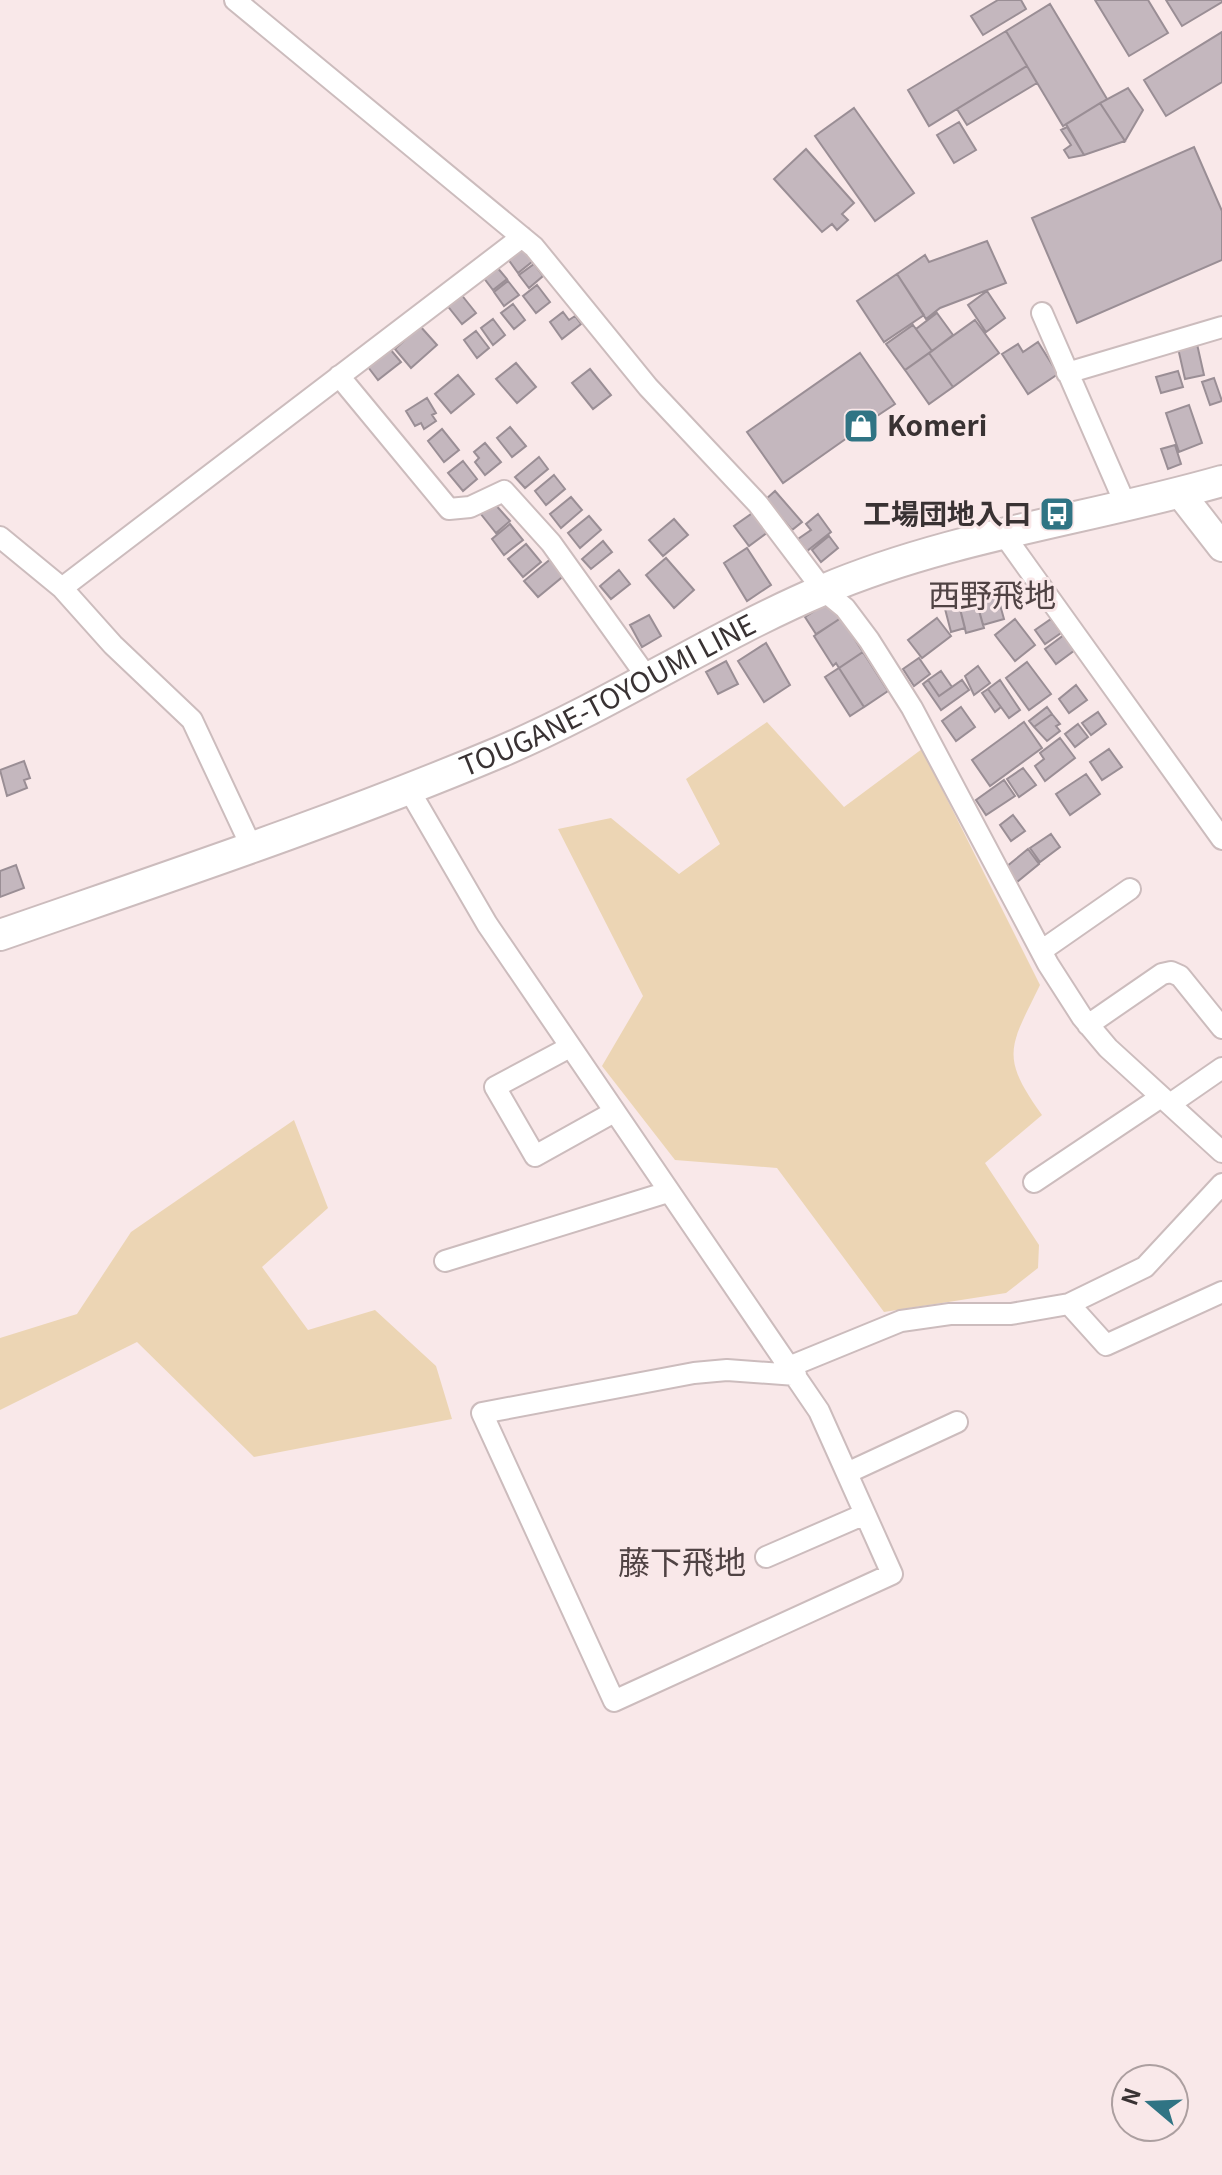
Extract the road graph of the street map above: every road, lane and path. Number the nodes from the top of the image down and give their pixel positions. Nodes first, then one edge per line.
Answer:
1 (235, 0) edge
2 (522, 237) junction
3 (1042, 313) dead end
4 (1222, 327) edge
5 (1067, 373) junction
6 (339, 376) junction
7 (1222, 481) edge
8 (1180, 493) junction
9 (1127, 508) junction
10 (1004, 535) junction
11 (0, 537) edge
12 (1222, 547) edge
13 (62, 588) junction
14 (823, 590) junction
15 (649, 680) junction
16 (408, 788) junction
17 (1222, 839) edge
18 (252, 848) junction
19 (1130, 889) dead end
20 (0, 935) edge
21 (1041, 951) junction
22 (1088, 1025) junction
23 (1222, 1028) edge
24 (570, 1047) junction
25 (1222, 1068) edge
26 (1166, 1101) junction
27 (614, 1112) junction
28 (1222, 1152) edge
29 (1034, 1182) dead end
30 (1222, 1184) edge
31 (668, 1192) junction
32 (445, 1261) dead end
33 (1222, 1292) edge
34 (1069, 1304) junction
35 (793, 1370) junction
36 (957, 1422) dead end
37 (847, 1473) junction
38 (865, 1514) junction
39 (766, 1557) dead end

1 - 2 street
2 - 6 street
2 - 14 street
3 - 5 street
4 - 5 street
5 - 9 street
6 - 13 street
6 - 15 street
7 - 8 main road, TOUGANE-TOYOUMI LINE
8 - 9 main road, TOUGANE-TOYOUMI LINE
8 - 12 street
9 - 10 main road, TOUGANE-TOYOUMI LINE
10 - 14 main road, TOUGANE-TOYOUMI LINE
10 - 17 street
11 - 13 street
13 - 18 street
14 - 15 main road, TOUGANE-TOYOUMI LINE
14 - 21 street
15 - 16 main road, TOUGANE-TOYOUMI LINE
16 - 18 main road, TOUGANE-TOYOUMI LINE
16 - 24 street
18 - 20 main road, TOUGANE-TOYOUMI LINE
19 - 21 street
21 - 22 street
22 - 23 street
22 - 26 street
24 - 27 street
24 - 27 street
25 - 26 street
26 - 28 street
26 - 29 street
27 - 31 street
30 - 34 street
31 - 32 street
31 - 35 street
33 - 34 street
34 - 35 street
35 - 37 street
35 - 38 street
36 - 37 street
37 - 38 street
38 - 39 street

